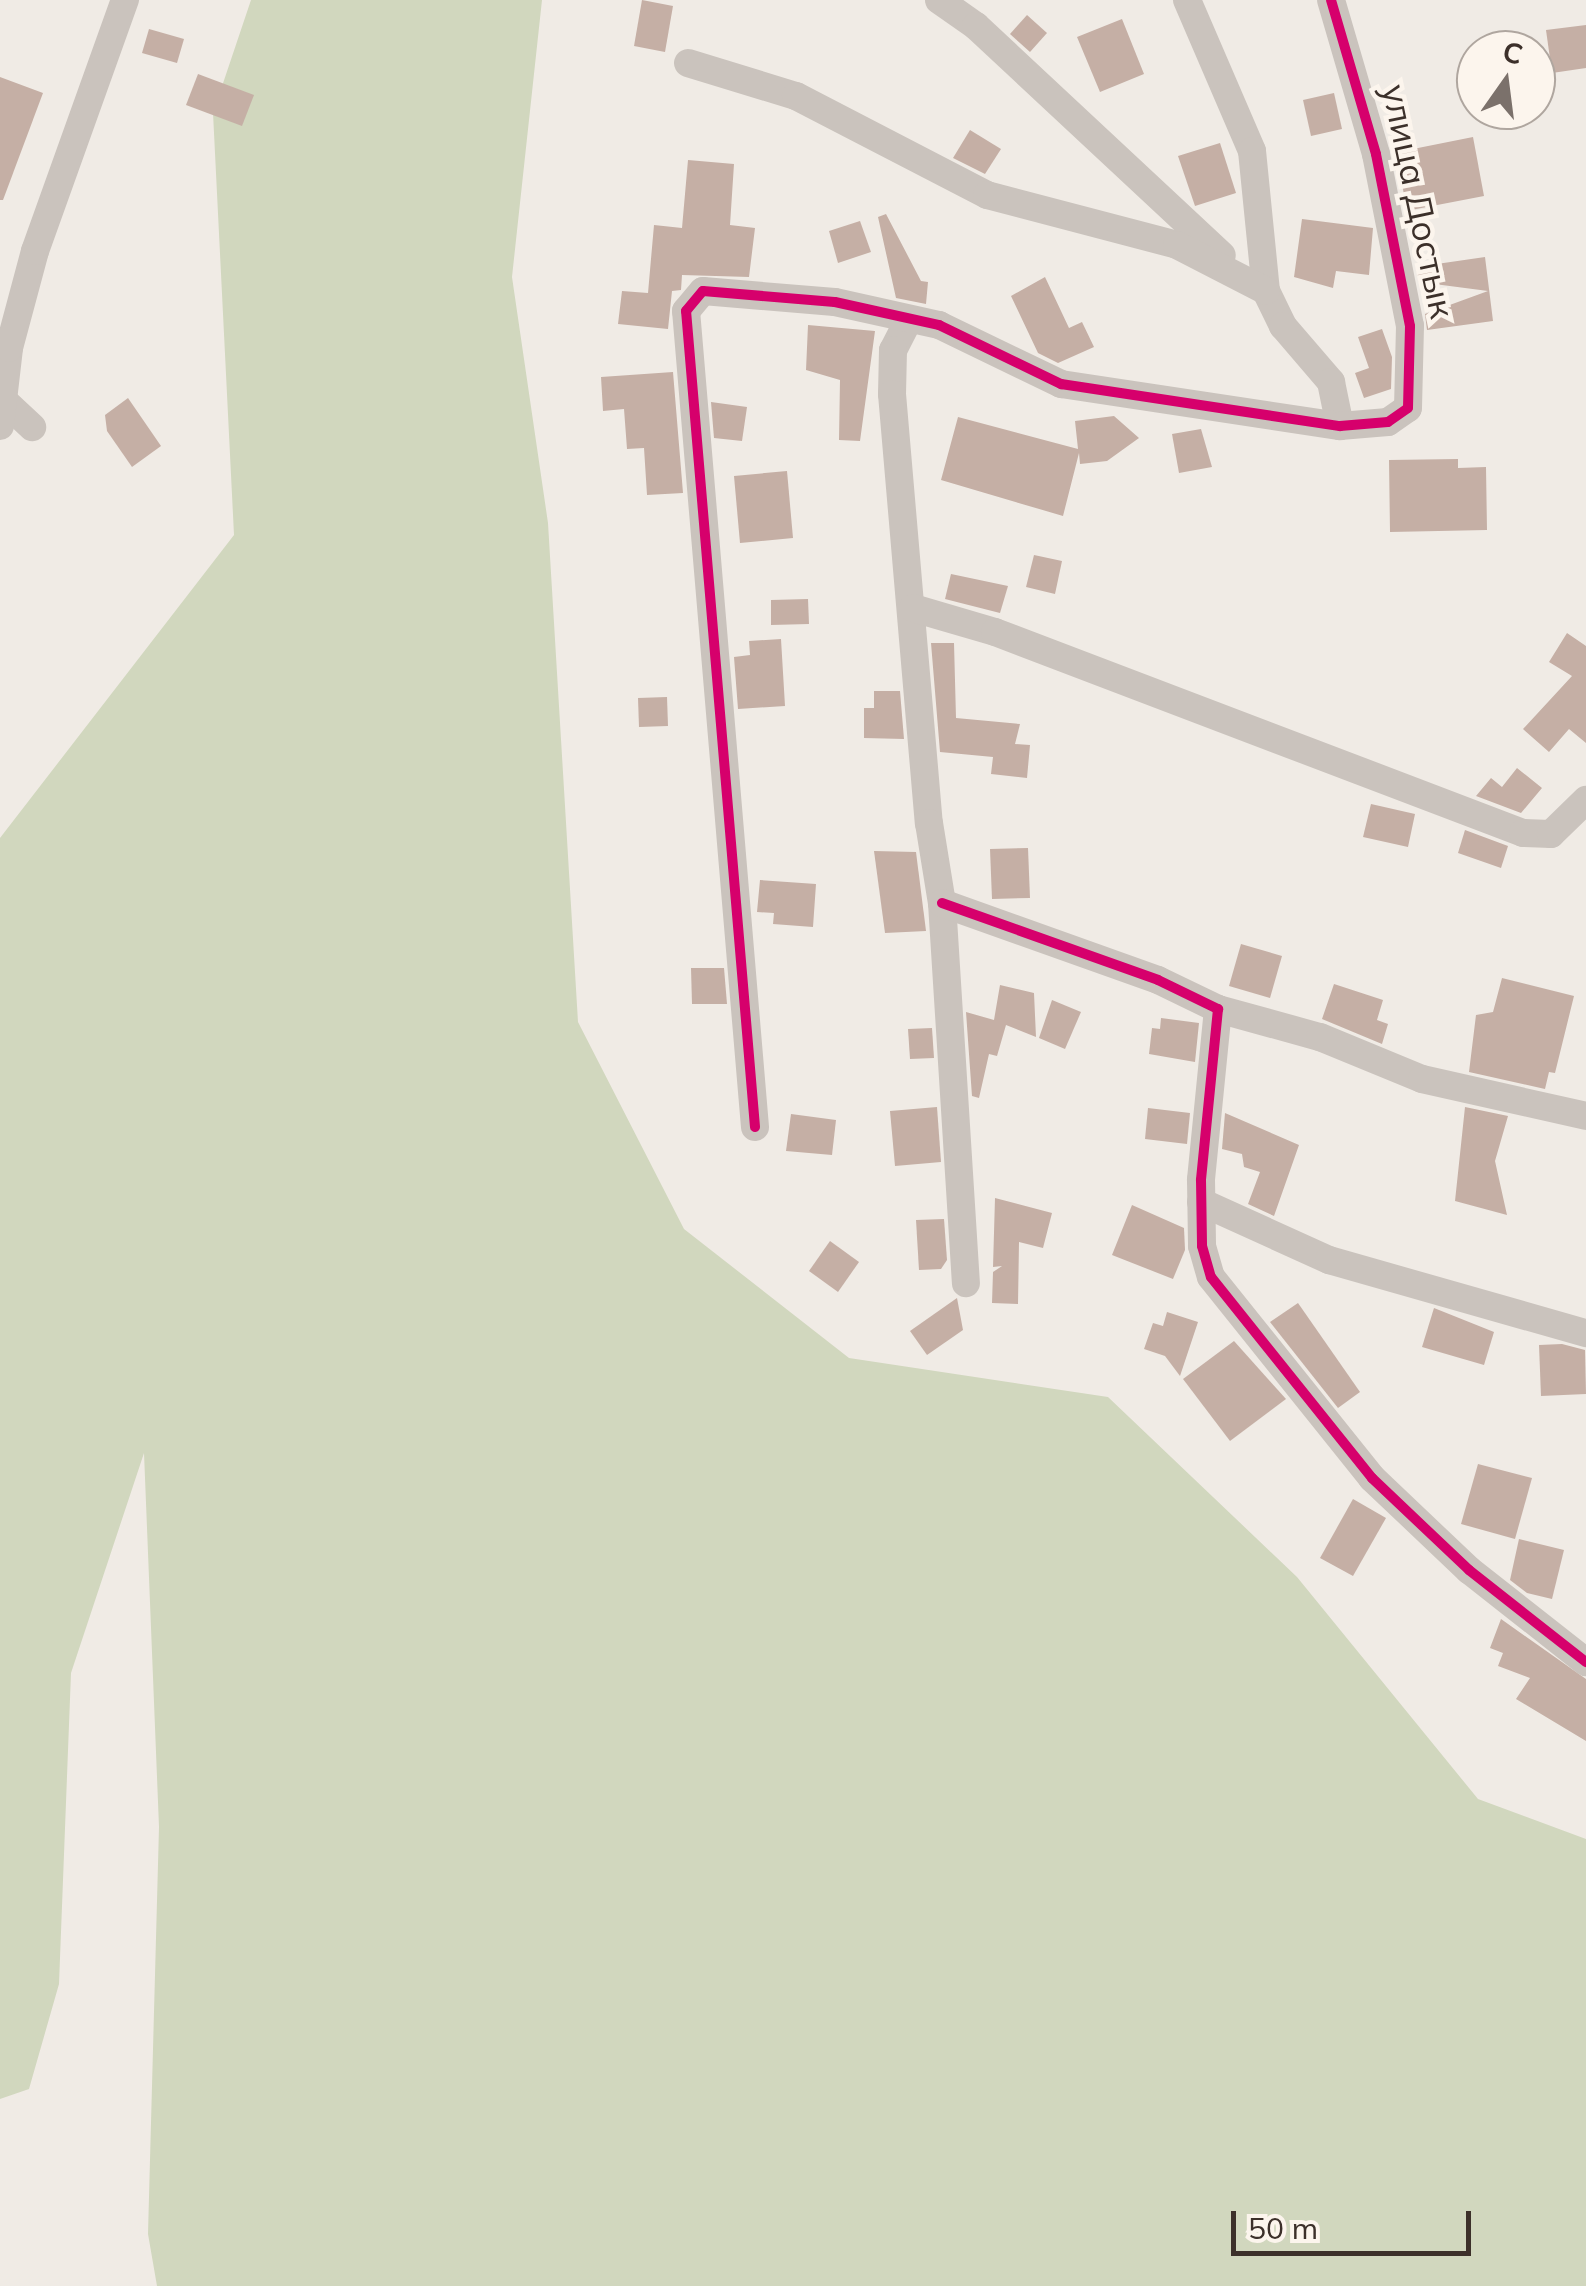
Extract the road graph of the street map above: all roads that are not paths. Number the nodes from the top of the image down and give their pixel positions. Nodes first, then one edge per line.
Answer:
1 (125, 0) edge
2 (939, 0) edge
3 (1187, 0) edge
4 (1331, 0) edge
5 (688, 63) dead end
6 (1266, 291) junction
7 (908, 321) junction
8 (2, 398) edge
9 (1340, 426) junction
10 (32, 427) dead end
11 (913, 608) junction
12 (1586, 800) edge
13 (942, 904) junction
14 (1218, 1009) junction
15 (1586, 1116) edge
16 (755, 1127) dead end
17 (1200, 1202) junction
18 (966, 1283) dead end
19 (1586, 1333) edge
20 (1586, 1662) edge

1 - 8 street
2 - 6 street
3 - 6 street
4 - 9 street, улица Достык
5 - 6 street
6 - 9 street
7 - 9 street
7 - 11 street
7 - 16 street
8 - 10 street
11 - 12 street
11 - 13 street
13 - 14 street
13 - 18 street
14 - 15 street
14 - 17 street
17 - 19 street
17 - 20 street

